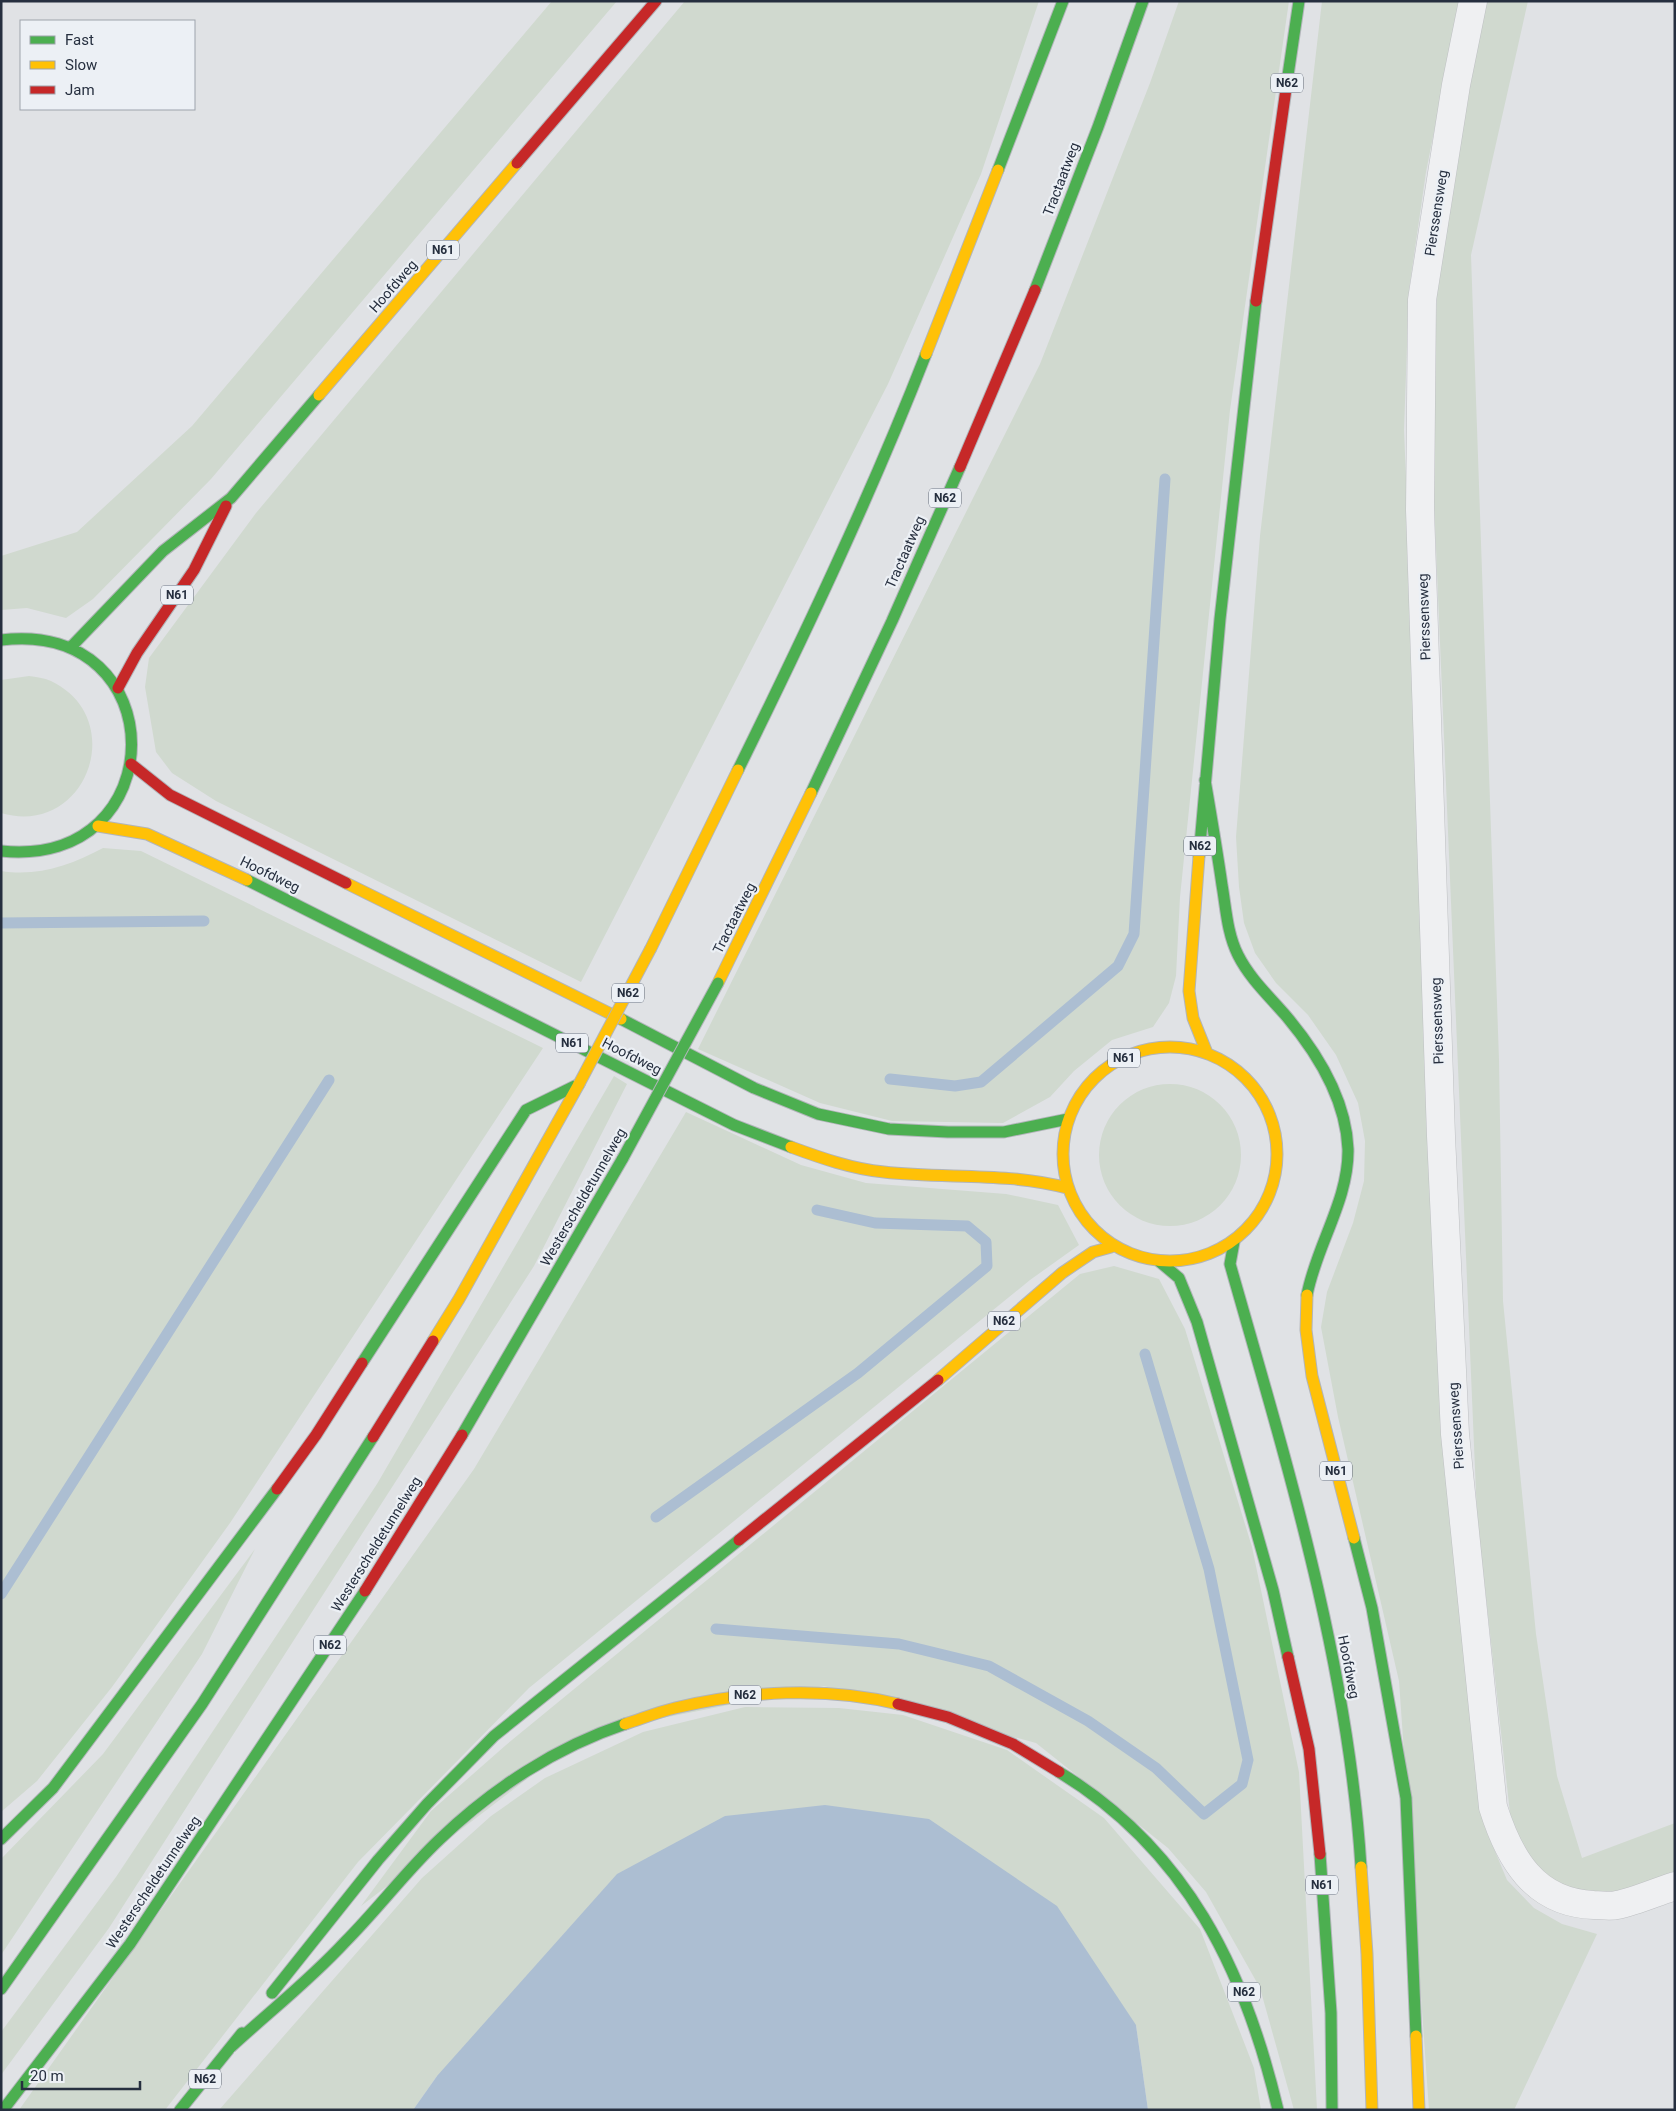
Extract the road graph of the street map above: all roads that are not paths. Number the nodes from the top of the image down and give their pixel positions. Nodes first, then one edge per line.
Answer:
1 (656, 1) edge
2 (1063, 1) edge
3 (1143, 1) edge
4 (1299, 1) edge
5 (1473, 1) edge
6 (230, 498) junction
7 (1, 640) edge
8 (71, 647) junction
9 (118, 688) junction
10 (131, 764) junction
11 (1205, 780) junction
12 (98, 826) junction
13 (1, 851) edge
14 (1207, 1053) junction
15 (671, 1071) joint
16 (579, 1084) junction
17 (1068, 1119) junction
18 (1067, 1188) junction
19 (1234, 1242) junction
20 (1110, 1247) junction
21 (1160, 1262) junction
22 (1, 1839) edge
23 (1675, 1886) edge
24 (1, 1989) edge
25 (231, 2048) junction
26 (2, 2110) edge
27 (180, 2110) edge
28 (1278, 2110) edge
29 (1332, 2110) edge
30 (1372, 2110) edge
31 (1419, 2110) edge

1 - 6 highway, Hoofdweg / N61
2 - 16 highway, N62, bridge
3 - 15 highway, Tractaatweg / N62, bridge
4 - 11 highway, N62
5 - 23 street, Pierssensweg
6 - 8 highway, Hoofdweg / N61
6 - 9 highway, Hoofdweg / N61
7 - 8 highway
8 - 9 highway
9 - 10 highway
10 - 12 highway
10 - 17 highway, Hoofdweg
11 - 14 highway, N62
11 - 31 highway, N61
12 - 13 highway
12 - 18 highway, Hoofdweg / N61
14 - 17 highway, N61
14 - 19 highway, N61
15 - 26 highway, Westerscheldetunnelweg / N62, bridge
16 - 22 highway
16 - 24 highway, N62
17 - 18 highway, N61
18 - 20 highway, N61
19 - 21 highway, N61
19 - 30 highway, Hoofdweg
20 - 21 highway, N61
20 - 25 highway, N62
21 - 29 highway, N61
25 - 27 highway, N62
25 - 28 highway, N62

